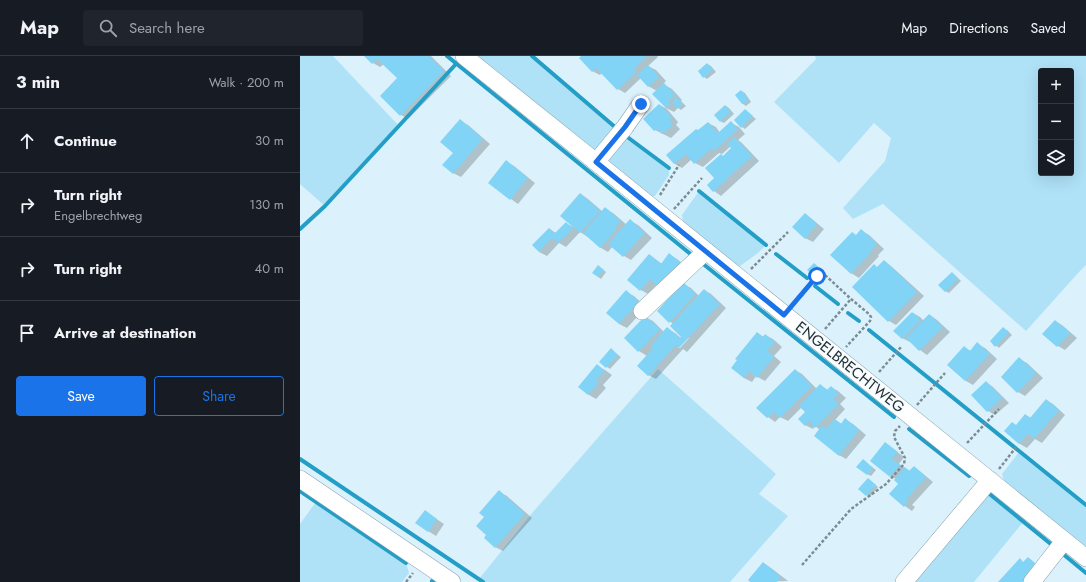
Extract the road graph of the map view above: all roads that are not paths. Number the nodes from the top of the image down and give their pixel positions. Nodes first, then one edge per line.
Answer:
1 (464, 56) edge
2 (641, 104) dead end
3 (596, 162) junction
4 (706, 251) junction
5 (642, 311) dead end
6 (300, 479) edge
7 (990, 480) junction
8 (1064, 540) junction
9 (1086, 558) edge
10 (452, 582) edge
11 (904, 582) edge
12 (1032, 582) edge

1 - 3 street, ENGELBRECHTWEG
2 - 3 street
3 - 4 street, ENGELBRECHTWEG
4 - 5 street
4 - 7 street, ENGELBRECHTWEG
6 - 10 street
7 - 8 street, ENGELBRECHTWEG
7 - 11 street
8 - 9 street, ENGELBRECHTWEG
8 - 12 street

